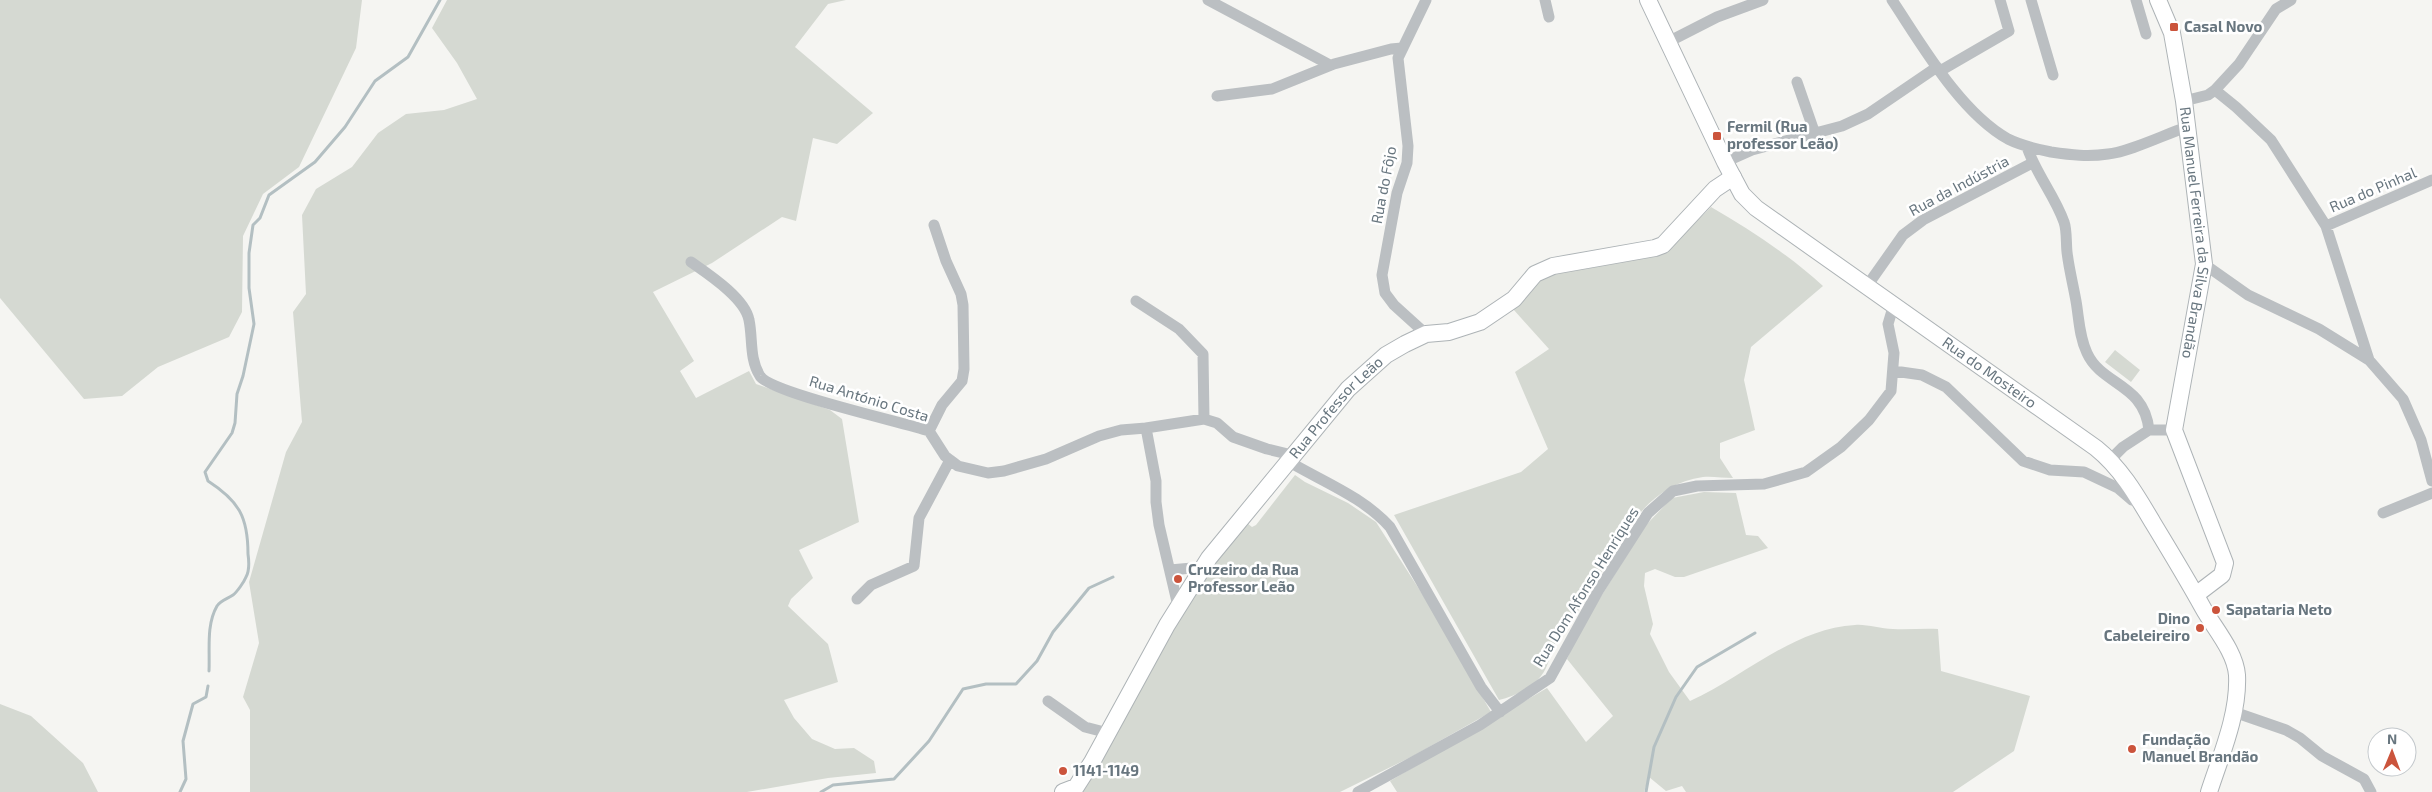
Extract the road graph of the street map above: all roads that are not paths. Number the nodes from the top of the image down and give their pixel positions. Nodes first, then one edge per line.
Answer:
1 (1208, 0) edge
2 (1426, 0) edge
3 (1545, 0) edge
4 (1648, 0) edge
5 (1763, 0) edge
6 (1892, 0) edge
7 (2000, 0) edge
8 (2031, 0) edge
9 (2136, 0) edge
10 (2158, 0) edge
11 (2290, 0) edge
12 (1549, 17) dead end
13 (2146, 34) dead end
14 (1668, 42) junction
15 (1402, 48) junction
16 (1330, 65) junction
17 (1938, 69) junction
18 (2053, 75) dead end
19 (1797, 82) dead end
20 (2215, 90) junction
21 (1217, 96) dead end
22 (2184, 101) junction
23 (2187, 126) junction
24 (1814, 134) junction
25 (2027, 147) junction
26 (2032, 163) junction
27 (1729, 169) junction
28 (2432, 180) edge
29 (934, 225) dead end
30 (2326, 226) junction
31 (690, 262) dead end
32 (2204, 264) junction
33 (1867, 286) junction
34 (1136, 301) dead end
35 (1894, 304) junction
36 (1426, 334) junction
37 (2369, 360) junction
38 (1894, 372) junction
39 (1204, 419) junction
40 (1146, 428) junction
41 (2149, 430) junction
42 (2174, 430) junction
43 (929, 431) junction
44 (1292, 455) junction
45 (950, 460) junction
46 (2110, 460) junction
47 (2432, 481) edge
48 (2432, 493) edge
49 (2140, 502) junction
50 (2383, 513) dead end
51 (1203, 567) junction
52 (1170, 570) junction
53 (2197, 594) junction
54 (857, 599) dead end
55 (1178, 606) junction
56 (1048, 701) dead end
57 (1500, 712) junction
58 (2234, 712) junction
59 (1108, 733) junction
60 (1071, 790) edge
61 (1358, 792) edge
62 (2209, 792) edge
63 (2371, 792) edge

1 - 16 street
2 - 15 street, Rua do Fôjo
3 - 12 street
4 - 14 main road, Rua do Mosteiro
5 - 14 street
6 - 17 street
7 - 17 street
8 - 18 street
9 - 13 street
10 - 22 main road, Rua Manuel Ferreira da Silva Brandão
11 - 20 street
14 - 27 main road, Rua do Mosteiro
15 - 16 street
15 - 36 street, Rua do Fôjo
16 - 21 street
17 - 24 street
17 - 25 street
19 - 24 street
20 - 22 street
20 - 30 street
22 - 23 main road, Rua Manuel Ferreira da Silva Brandão
23 - 25 street
23 - 32 main road, Rua Manuel Ferreira da Silva Brandão
24 - 27 street
25 - 26 street
26 - 33 street, Rua da Indústria
26 - 41 street
27 - 33 main road, Rua do Mosteiro
27 - 36 main road, Rua Professor Leão
28 - 30 street, Rua do Pinhal
29 - 43 street
30 - 37 street
31 - 43 street, Rua António Costa
32 - 37 street
32 - 42 main road, Rua Manuel Ferreira da Silva Brandão
33 - 35 main road, Rua do Mosteiro
34 - 39 street
35 - 38 street, Rua Dom Afonso Henriques
35 - 46 main road, Rua do Mosteiro
36 - 44 main road, Rua Professor Leão
37 - 47 street
38 - 49 street
38 - 57 street, Rua Dom Afonso Henriques
39 - 40 street
39 - 44 street
40 - 45 street
40 - 52 street
41 - 42 street
41 - 46 street
42 - 53 main road
43 - 45 street, Rua António Costa
44 - 51 main road, Rua Professor Leão
44 - 57 street
45 - 54 street
46 - 49 main road, Rua do Mosteiro
48 - 50 street
49 - 53 main road, Rua do Mosteiro
51 - 52 street
51 - 55 main road, Rua Professor Leão
52 - 55 street
53 - 58 main road, Rua do Mosteiro
55 - 59 main road, Rua Professor Leão
56 - 59 street
57 - 61 street, Rua Dom Afonso Henriques
58 - 62 main road, Rua do Mosteiro
58 - 63 street
59 - 60 main road, Rua Professor Leão

